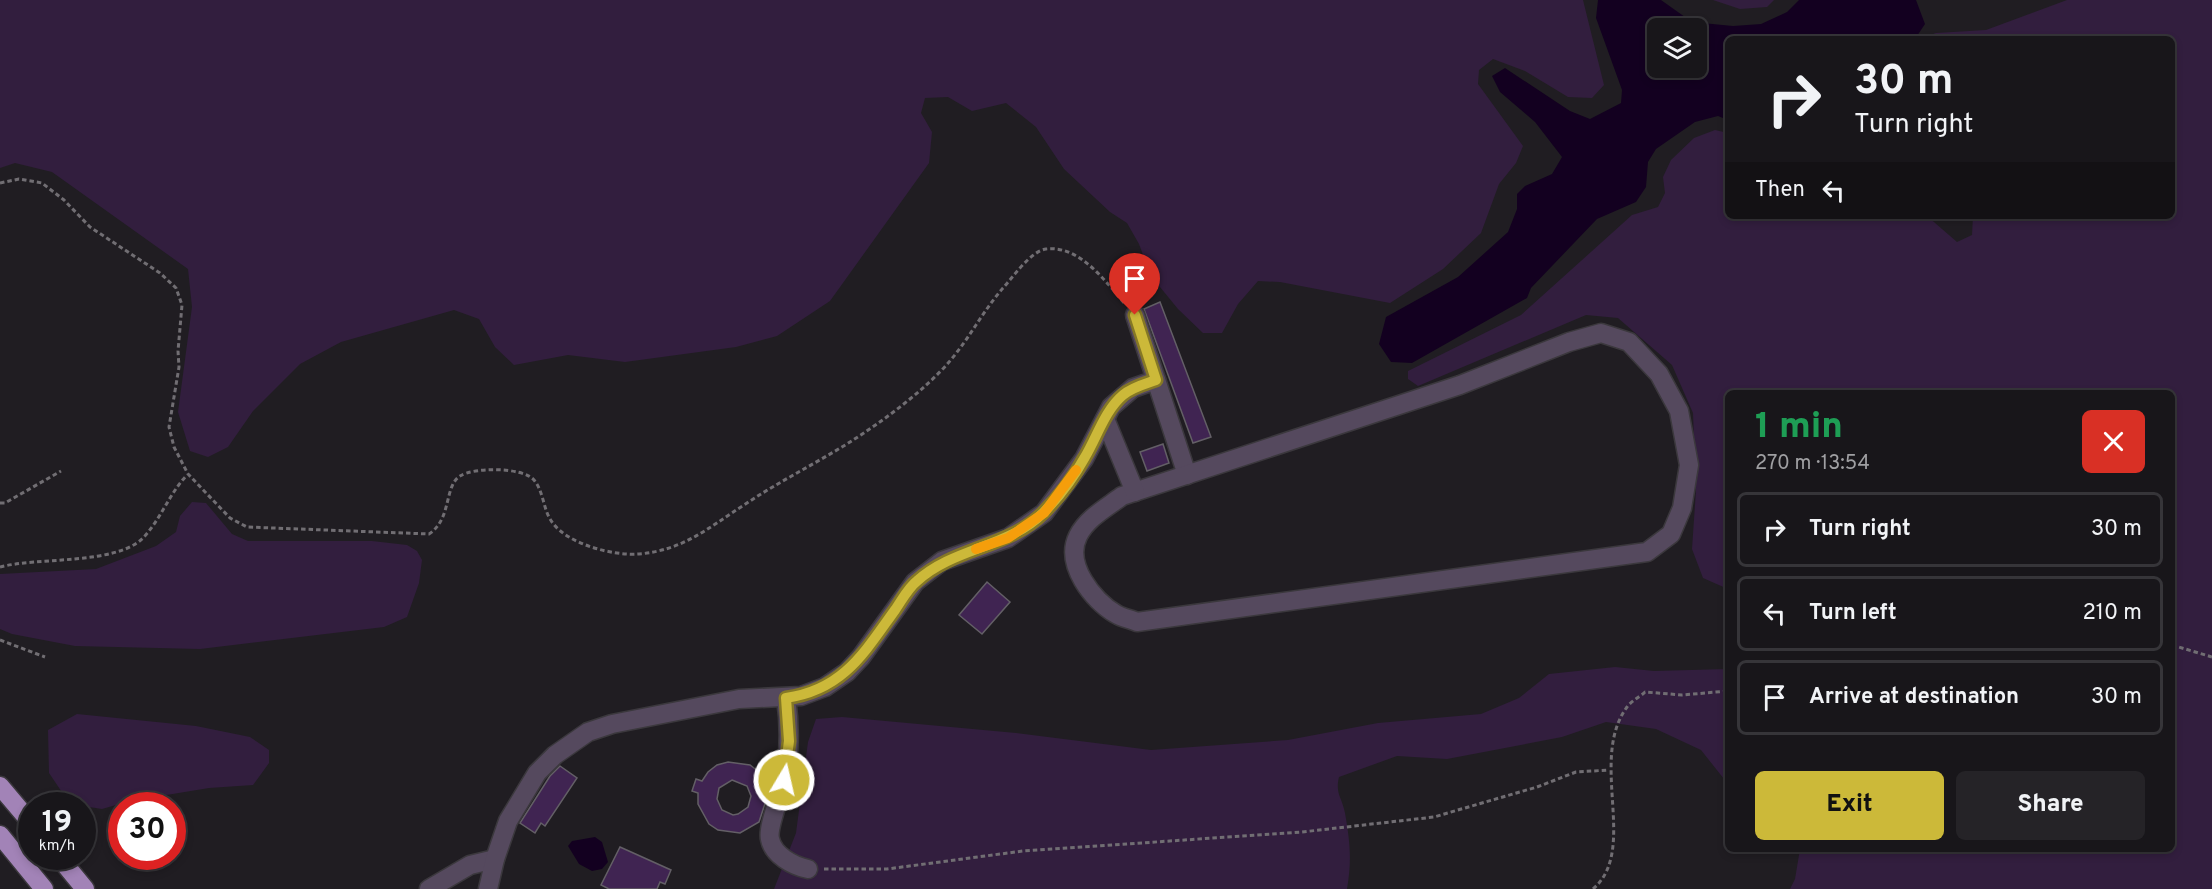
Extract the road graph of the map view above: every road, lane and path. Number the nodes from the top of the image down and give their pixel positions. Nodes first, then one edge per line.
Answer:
1 (0, 183) edge
2 (1135, 315) joint
3 (1156, 380) junction
4 (1105, 419) junction
5 (60, 471) dead end
6 (188, 474) junction
7 (1187, 475) junction
8 (1135, 492) junction
9 (0, 503) edge
10 (0, 567) edge
11 (0, 640) edge
12 (2175, 646) edge
13 (45, 657) dead end
14 (2212, 657) edge
15 (1725, 691) edge
16 (786, 698) junction
17 (1609, 770) junction
18 (0, 786) edge
19 (18, 807) edge
20 (0, 835) edge
21 (495, 859) junction
22 (808, 869) joint
23 (69, 870) edge
24 (44, 889) edge
25 (85, 889) edge
26 (429, 889) edge
27 (488, 889) edge
28 (1593, 889) edge

1 - 6 path
2 - 3 street
2 - 6 path
3 - 4 street
3 - 7 street
4 - 8 street
4 - 16 street
5 - 9 path
6 - 10 path
7 - 8 street
7 - 8 street
11 - 13 path
12 - 14 path
15 - 17 path
16 - 21 street
16 - 22 street
17 - 22 path
17 - 28 path
18 - 19 highway
20 - 24 highway
21 - 26 street
21 - 27 street
23 - 25 highway

